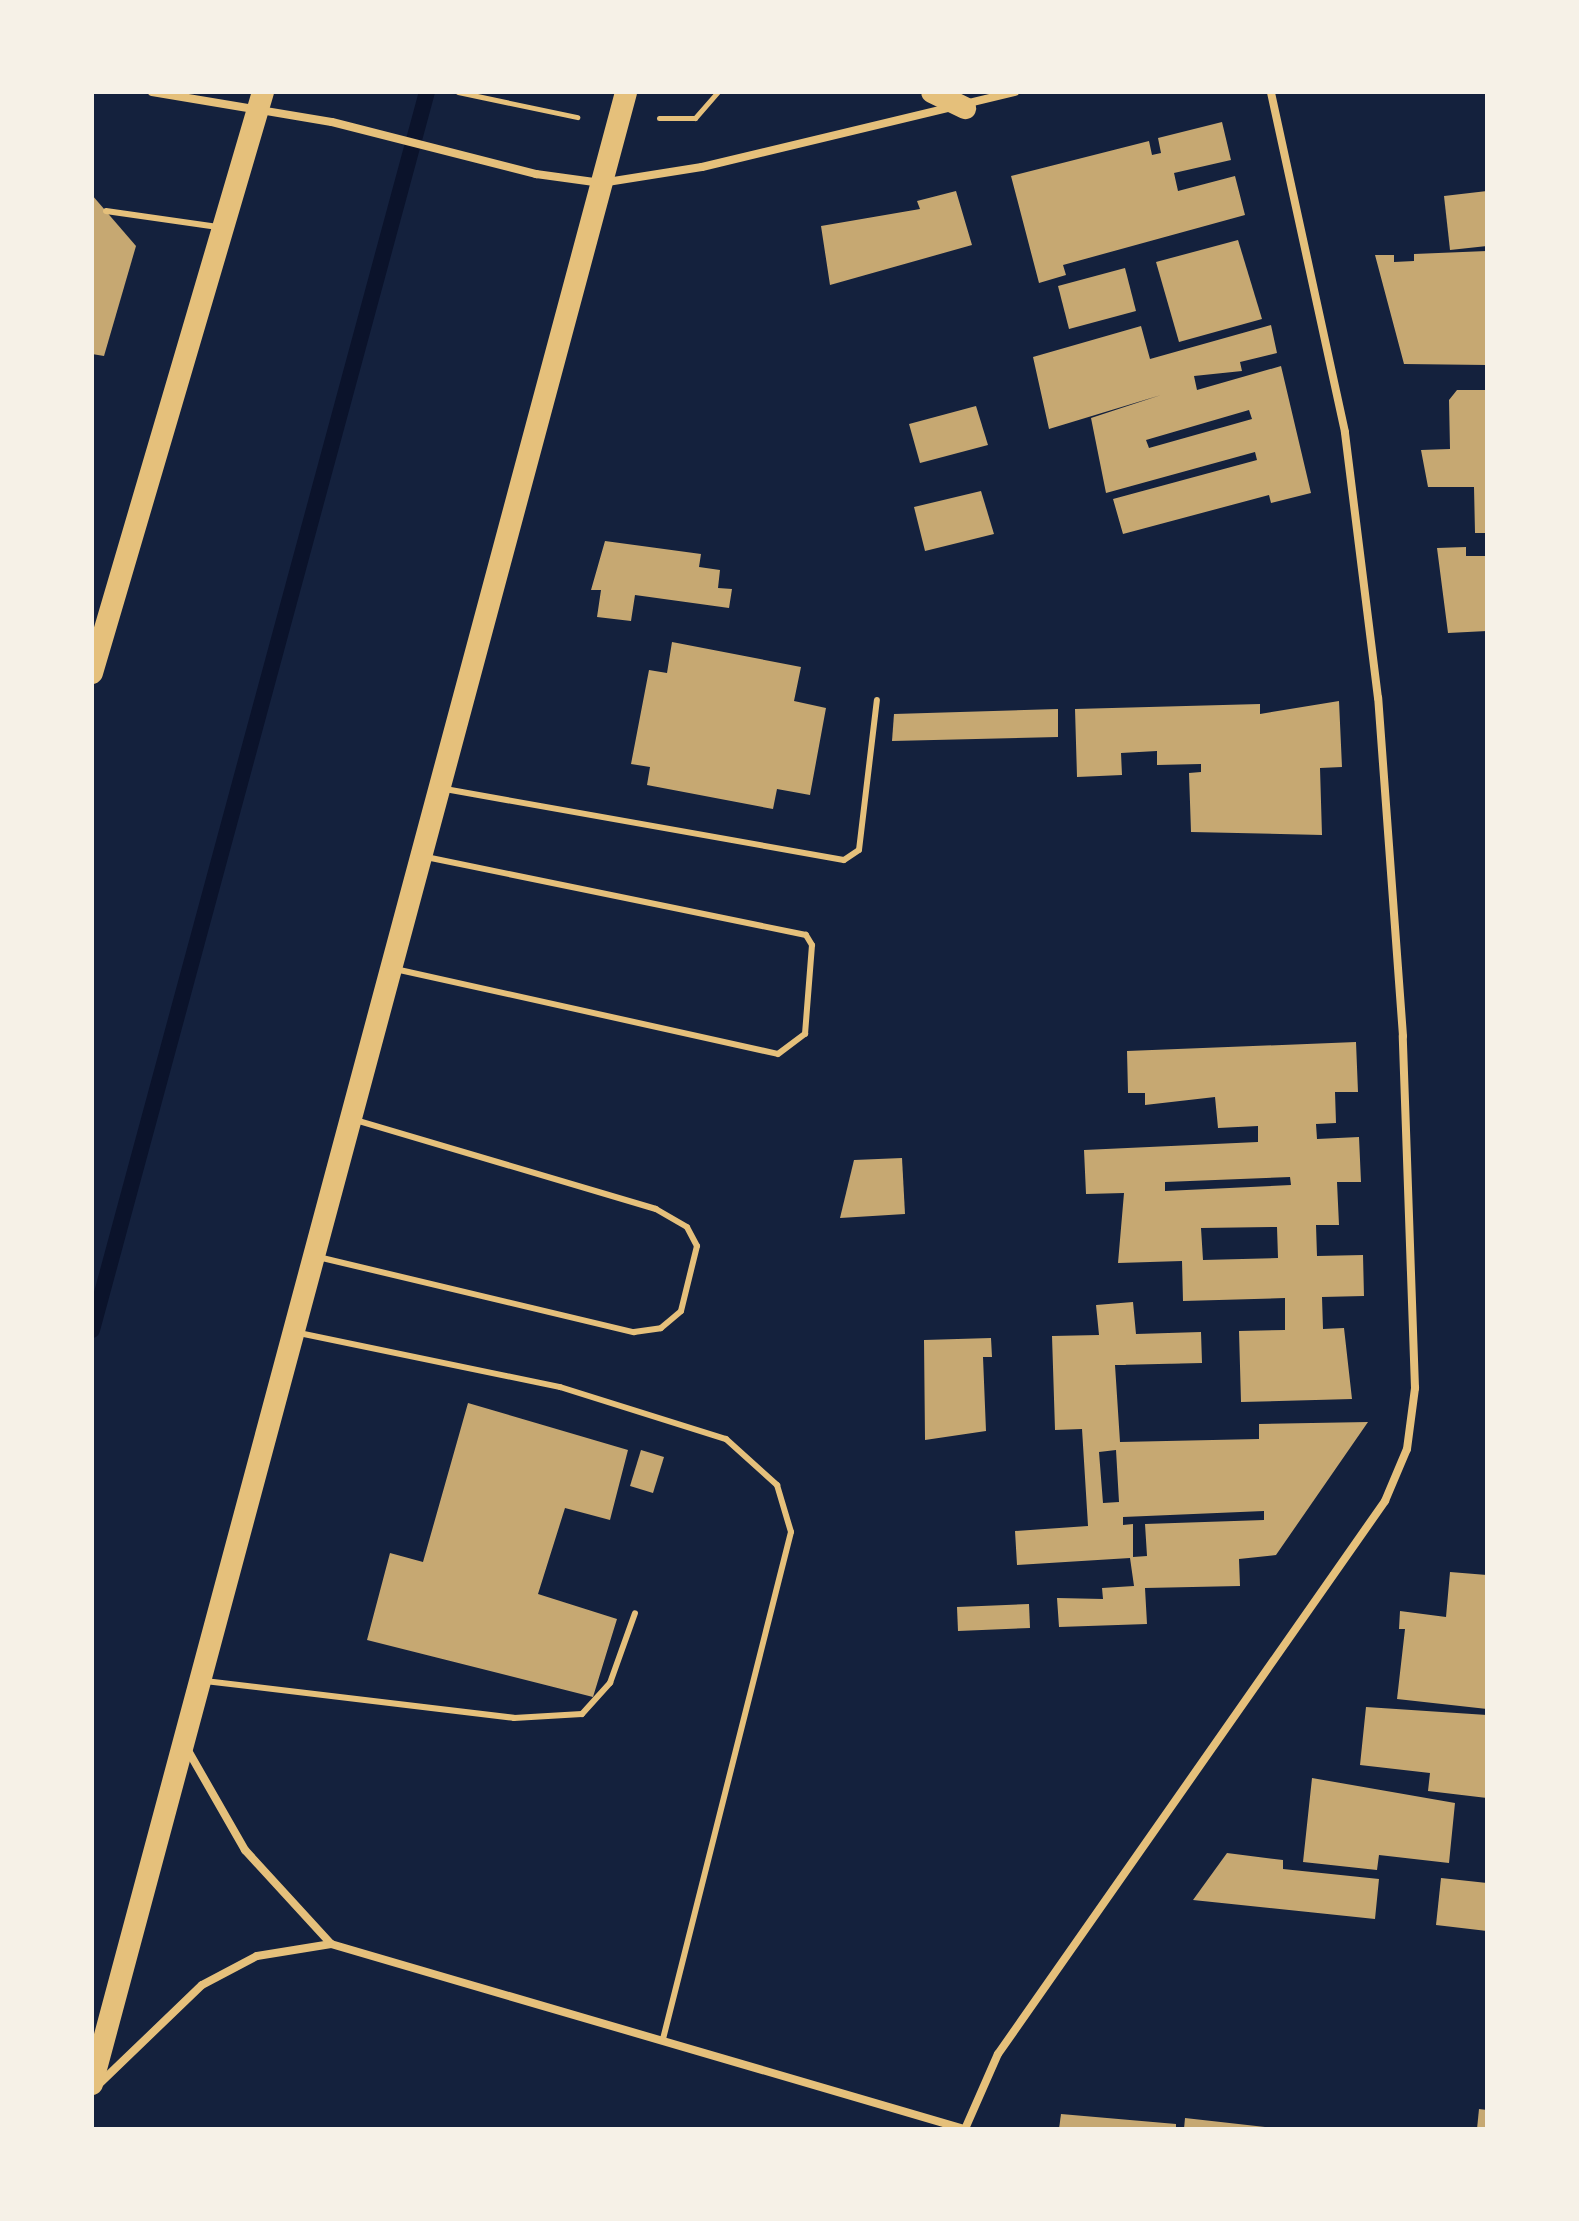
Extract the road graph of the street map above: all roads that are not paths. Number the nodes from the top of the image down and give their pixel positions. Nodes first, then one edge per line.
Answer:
1 (152, 92) edge
2 (626, 92) edge
3 (932, 92) edge
4 (1015, 92) edge
5 (1271, 92) edge
6 (261, 100) edge
7 (965, 108) junction
8 (601, 183) junction
9 (106, 211) dead end
10 (224, 228) junction
11 (92, 673) edge
12 (877, 700) dead end
13 (442, 788) junction
14 (425, 857) junction
15 (395, 969) junction
16 (355, 1120) junction
17 (318, 1257) junction
18 (296, 1332) junction
19 (635, 1613) dead end
20 (201, 1680) junction
21 (184, 1743) junction
22 (331, 1944) junction
23 (663, 2039) junction
24 (92, 2084) edge
25 (92, 2092) edge
26 (964, 2129) edge

1 - 6 street
2 - 8 highway
3 - 7 highway
4 - 7 street
5 - 26 street
6 - 8 street
6 - 10 highway
7 - 8 street
8 - 13 highway
9 - 10 lane
10 - 11 highway
12 - 13 lane
13 - 14 highway
14 - 15 highway
14 - 15 lane
15 - 16 highway
16 - 17 highway
16 - 17 lane
17 - 18 highway
18 - 20 highway
18 - 23 lane
19 - 20 lane
20 - 21 highway
21 - 22 street
21 - 24 highway
22 - 23 street
22 - 25 street
23 - 26 street

